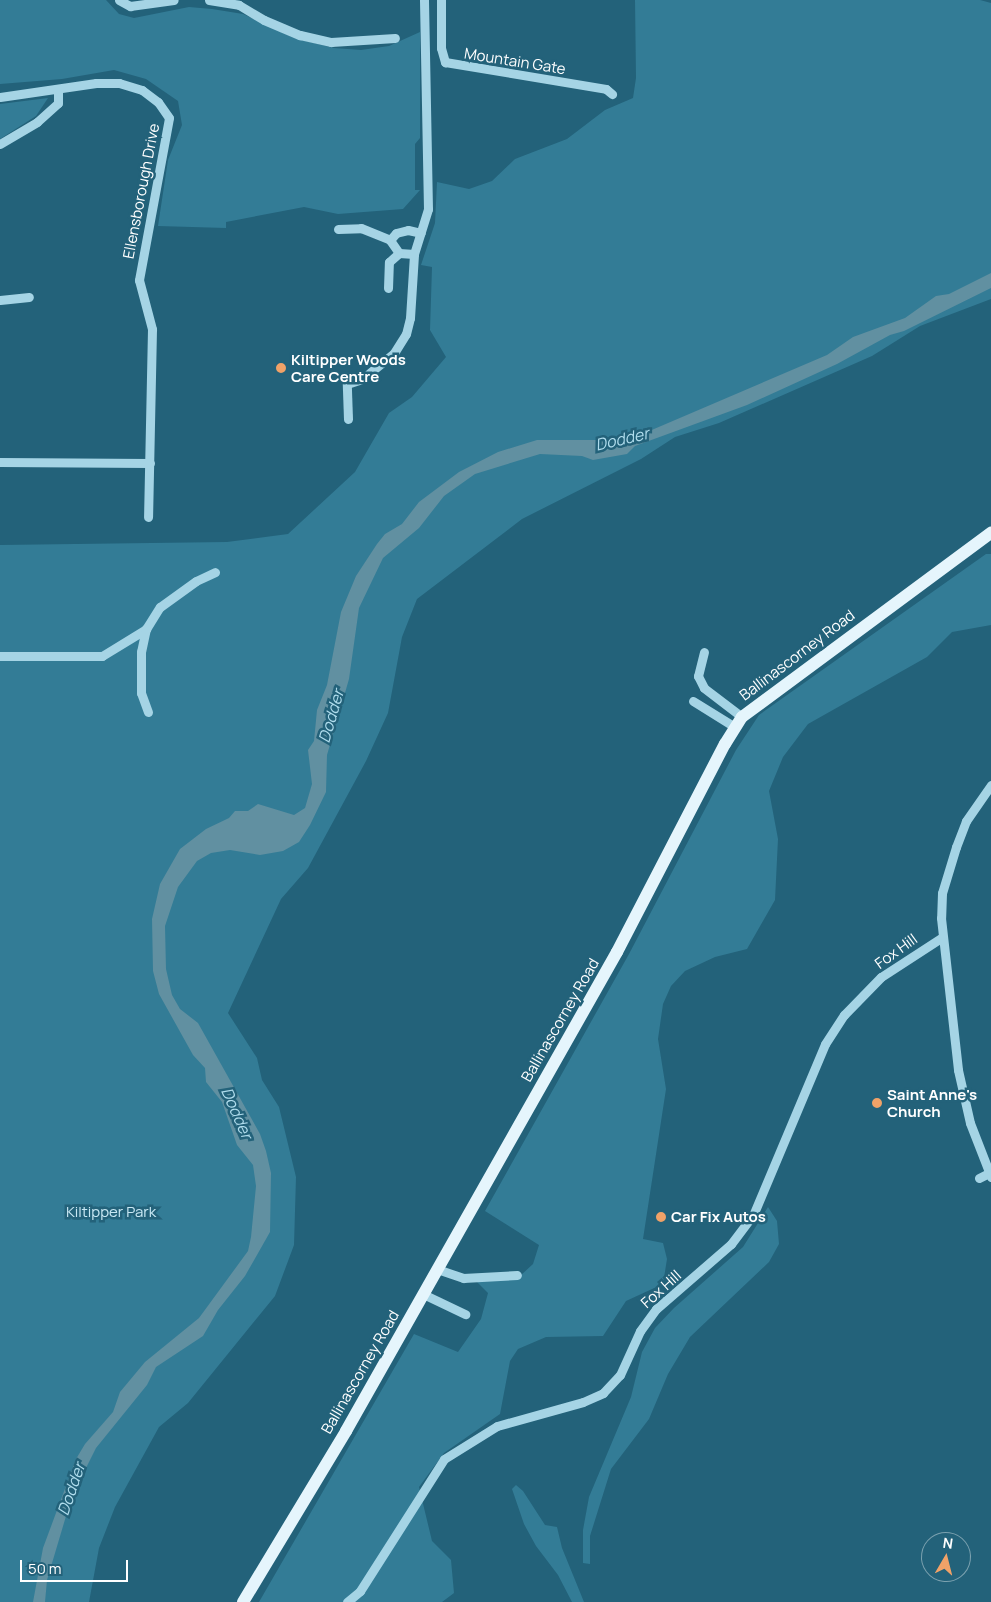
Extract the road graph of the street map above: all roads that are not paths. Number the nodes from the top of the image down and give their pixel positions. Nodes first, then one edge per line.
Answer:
1 (119, 0) edge
2 (174, 0) edge
3 (210, 0) edge
4 (424, 0) edge
5 (441, 0) edge
6 (240, 2) edge
7 (395, 38) dead end
8 (58, 88) junction
9 (612, 94) dead end
10 (0, 97) edge
11 (0, 144) edge
12 (338, 229) dead end
13 (420, 232) junction
14 (390, 240) junction
15 (399, 253) junction
16 (414, 254) junction
17 (388, 288) dead end
18 (29, 297) dead end
19 (0, 300) edge
20 (348, 419) dead end
21 (0, 462) edge
22 (150, 464) junction
23 (148, 517) dead end
24 (991, 534) edge
25 (215, 572) dead end
26 (146, 629) junction
27 (704, 652) dead end
28 (0, 656) edge
29 (693, 701) dead end
30 (148, 712) dead end
31 (739, 722) junction
32 (991, 784) edge
33 (941, 938) junction
34 (990, 1175) edge
35 (978, 1178) dead end
36 (437, 1269) junction
37 (517, 1275) dead end
38 (422, 1294) junction
39 (465, 1314) dead end
40 (243, 1602) edge
41 (347, 1602) edge

1 - 2 street
3 - 6 street
4 - 13 street
5 - 9 street, Mountain Gate
6 - 7 street
8 - 10 street
8 - 11 street
8 - 22 street, Ellensborough Drive
12 - 14 street
13 - 14 street
13 - 16 street
14 - 15 street
15 - 16 street
15 - 17 street
16 - 20 street
18 - 19 street
21 - 22 street
22 - 23 street, Ellensborough Drive
24 - 31 main road, Ballinascorney Road
25 - 26 street
26 - 28 street
26 - 30 street
27 - 31 street
29 - 31 street
31 - 36 main road, Ballinascorney Road
32 - 33 street
33 - 34 street
33 - 41 street, Fox Hill
34 - 35 street
36 - 37 street
36 - 38 main road, Ballinascorney Road
38 - 39 street
38 - 40 main road, Ballinascorney Road

